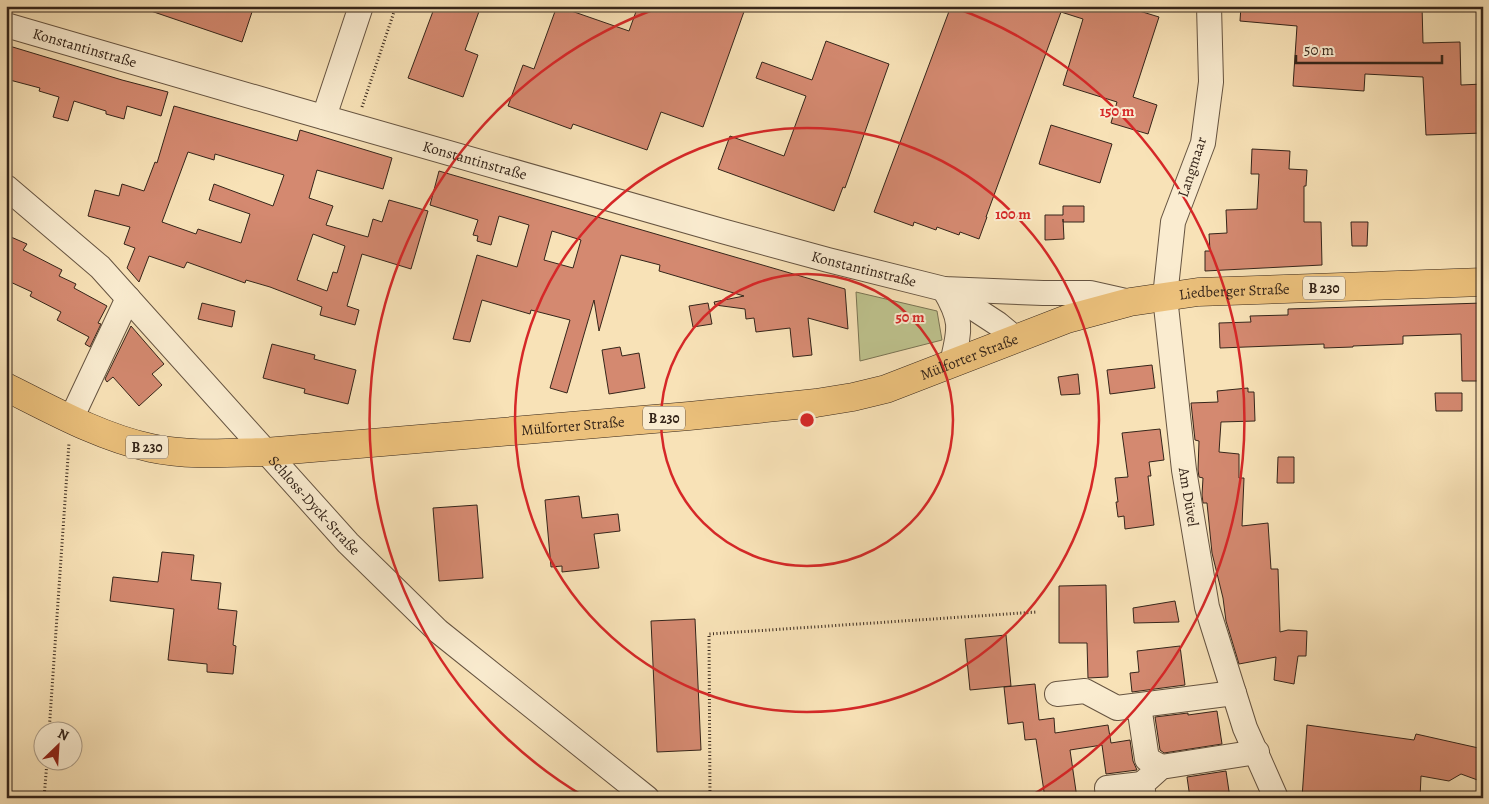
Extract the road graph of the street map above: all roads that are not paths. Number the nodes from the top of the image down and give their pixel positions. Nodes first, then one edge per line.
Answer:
1 (361, 6) edge
2 (1207, 7) edge
3 (6, 25) edge
4 (324, 117) junction
5 (6, 187) edge
6 (1483, 282) edge
7 (944, 289) junction
8 (1165, 297) junction
9 (128, 298) junction
10 (1130, 302) junction
11 (1015, 338) junction
12 (952, 363) junction
13 (6, 387) edge
14 (70, 420) junction
15 (265, 452) junction
16 (1234, 693) junction
17 (1057, 694) dead end
18 (1139, 706) junction
19 (1256, 752) junction
20 (1161, 767) junction
21 (1143, 791) edge
22 (647, 798) edge
23 (1108, 798) edge
24 (1276, 798) edge

1 - 4 street
2 - 8 street, Langmaar
3 - 4 street, Konstantinstraße
4 - 7 street, Konstantinstraße
5 - 9 street, Schloss-Dyck-Straße
6 - 8 main road, Liedberger Straße / B 230
7 - 10 street, Konstantinstraße
7 - 11 street, Konstantinstraße
7 - 12 street
8 - 10 main road, Mülforter Straße / B 230
8 - 16 street, Am Düvel
9 - 14 street
9 - 15 street, Schloss-Dyck-Straße
10 - 11 main road, Mülforter Straße / B 230
11 - 12 main road, Mülforter Straße / B 230
12 - 15 main road, Mülforter Straße / B 230
13 - 14 main road, Mülforter Straße / B 230
14 - 15 main road, Mülforter Straße / B 230
15 - 22 street, Schloss-Dyck-Straße
16 - 18 street
16 - 19 street, Am Düvel
17 - 18 street
18 - 20 street
19 - 20 street
19 - 24 street, Am Düvel
20 - 21 street
21 - 23 street

